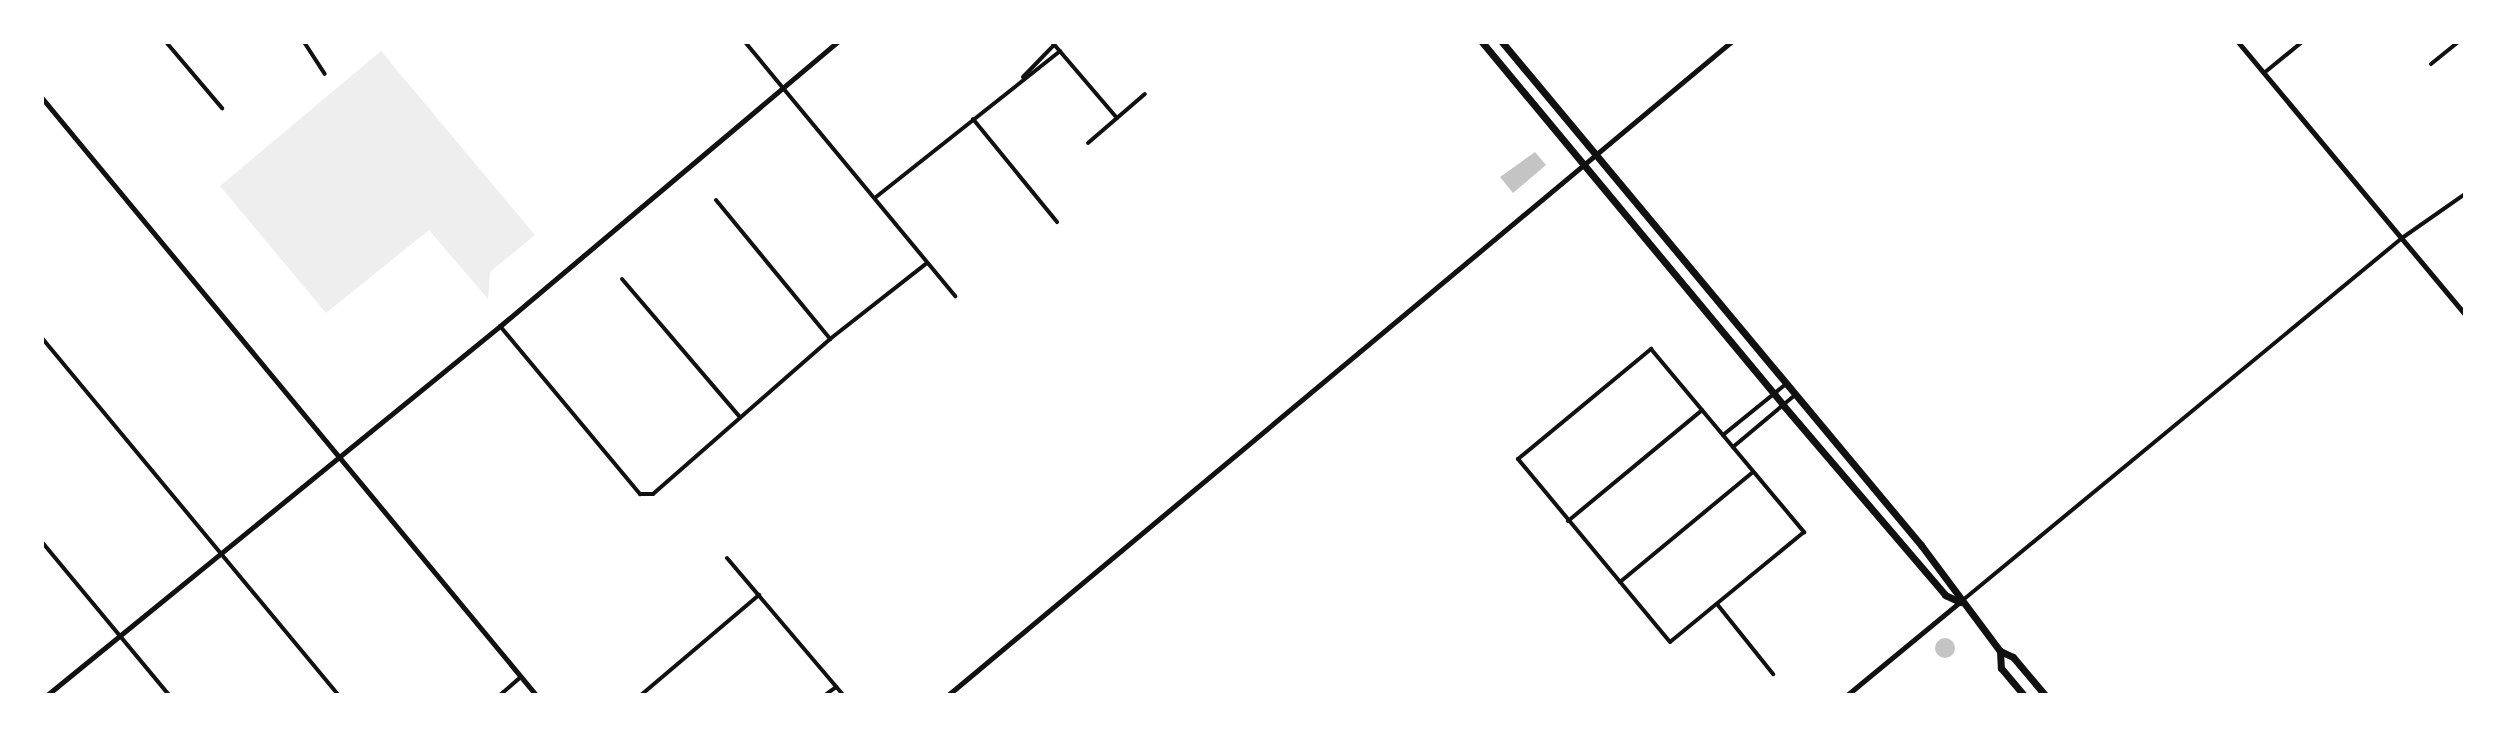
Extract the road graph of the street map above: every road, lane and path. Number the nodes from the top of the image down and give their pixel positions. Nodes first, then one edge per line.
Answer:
1 (166, 42) edge
2 (304, 42) edge
3 (745, 42) edge
4 (837, 42) edge
5 (1482, 42) edge
6 (1502, 42) edge
7 (1731, 42) edge
8 (2238, 42) edge
9 (2302, 42) edge
10 (2458, 42) edge
11 (1053, 44) edge
12 (1060, 51) junction
13 (2431, 64) dead end
14 (2264, 73) junction
15 (325, 74) dead end
16 (1023, 77) junction
17 (785, 85) junction
18 (1145, 94) dead end
19 (42, 98) edge
20 (222, 108) dead end
21 (1117, 118) junction
22 (973, 119) junction
23 (1088, 143) dead end
24 (1594, 153) junction
25 (1583, 163) junction
26 (2465, 194) edge
27 (876, 197) junction
28 (716, 200) dead end
29 (1057, 222) dead end
30 (2402, 238) junction
31 (927, 263) junction
32 (622, 279) dead end
33 (955, 296) dead end
34 (2465, 314) edge
35 (500, 326) junction
36 (42, 338) edge
37 (830, 339) junction
38 (1786, 384) junction
39 (1774, 394) junction
40 (1795, 395) junction
41 (1783, 405) junction
42 (1702, 410) junction
43 (740, 417) junction
44 (1723, 435) junction
45 (1733, 447) junction
46 (341, 454) junction
47 (1753, 472) junction
48 (1568, 521) junction
49 (42, 542) edge
50 (222, 552) junction
51 (727, 558) dead end
52 (1619, 583) junction
53 (759, 595) junction
54 (1960, 602) junction
55 (1717, 604) junction
56 (120, 636) junction
57 (2000, 651) junction
58 (1773, 674) dead end
59 (521, 677) junction
60 (836, 687) junction
61 (47, 695) edge
62 (169, 695) edge
63 (338, 695) edge
64 (500, 695) edge
65 (536, 695) edge
66 (641, 695) edge
67 (825, 695) edge
68 (843, 695) edge
69 (948, 695) edge
70 (1847, 695) edge
71 (2024, 695) edge
72 (2045, 695) edge

1 - 20 street
2 - 15 street
3 - 17 street
4 - 17 street
5 - 25 main road
6 - 24 main road
7 - 24 street
8 - 14 street
9 - 14 street
10 - 13 street
11 - 12 street
11 - 16 street
12 - 16 street
12 - 21 street
14 - 30 street
16 - 22 street
17 - 27 street
17 - 35 street
18 - 21 street
19 - 46 street
21 - 23 street
22 - 27 street
22 - 29 street
24 - 25 street
24 - 38 main road
25 - 39 main road
25 - 69 street
26 - 30 street
27 - 31 street
28 - 37 street
30 - 34 street
30 - 54 street
31 - 33 street
31 - 37 street
32 - 43 street
35 - 43 street
35 - 46 street
36 - 50 street
37 - 43 street
38 - 39 street
38 - 40 main road
39 - 41 main road
39 - 44 street
40 - 41 street
40 - 54 main road
41 - 45 street
41 - 54 main road
42 - 44 street
42 - 48 street
42 - 48 street
44 - 45 street
45 - 47 street
46 - 50 street
46 - 59 street
47 - 52 street
47 - 55 street
48 - 52 street
49 - 56 street
50 - 56 street
50 - 63 street
51 - 53 street
52 - 55 street
53 - 60 street
53 - 66 street
54 - 57 main road
54 - 70 street
55 - 58 street
56 - 61 street
56 - 62 street
57 - 71 main road
57 - 72 main road
59 - 64 street
59 - 65 street
60 - 67 street
60 - 68 street

